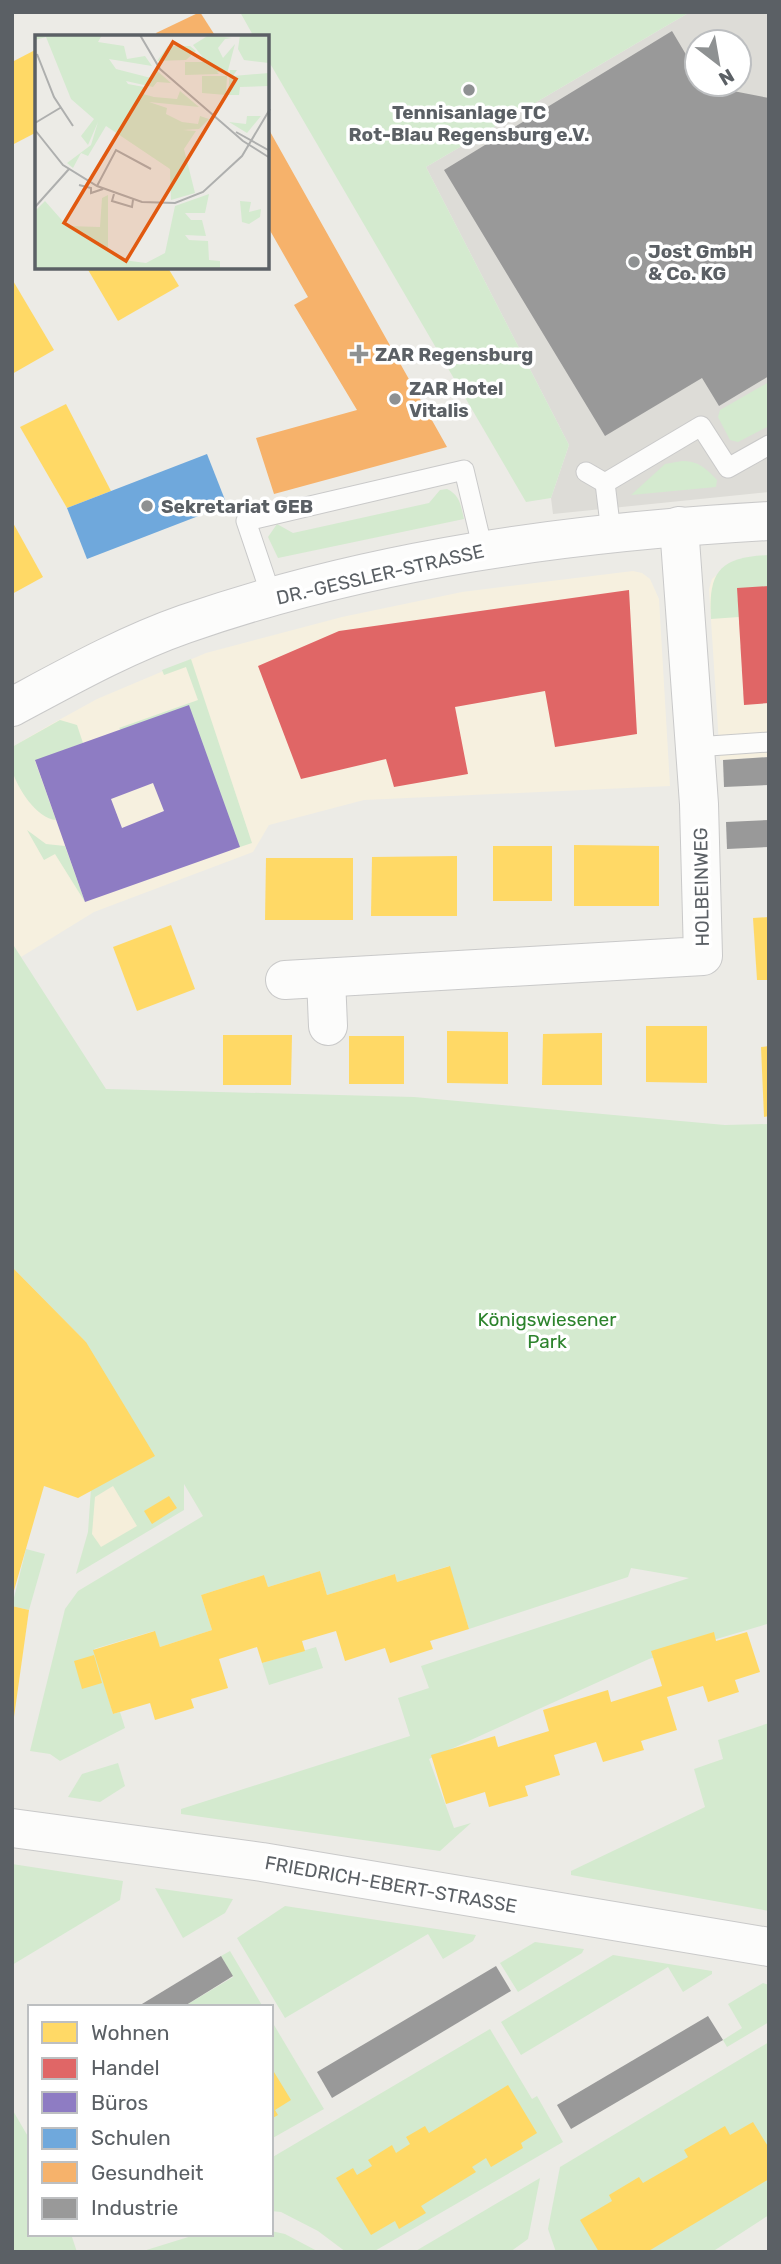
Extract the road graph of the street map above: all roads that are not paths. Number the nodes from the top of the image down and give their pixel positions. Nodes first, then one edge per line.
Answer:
1 (769, 445) edge
2 (586, 472) dead end
3 (605, 483) junction
4 (769, 521) edge
5 (679, 526) junction
6 (611, 532) junction
7 (483, 550) junction
8 (272, 598) junction
9 (12, 707) edge
10 (769, 742) edge
11 (695, 747) junction
12 (326, 978) junction
13 (285, 980) dead end
14 (328, 1026) dead end
15 (12, 1828) edge
16 (769, 1947) edge

1 - 3 lane
2 - 3 lane
3 - 6 lane
4 - 5 street, DR.-GESSLER-STRASSE
5 - 6 street, DR.-GESSLER-STRASSE
5 - 11 street, HOLBEINWEG
6 - 7 street, DR.-GESSLER-STRASSE
7 - 8 street, DR.-GESSLER-STRASSE
7 - 8 lane
8 - 9 street, DR.-GESSLER-STRASSE
10 - 11 lane
11 - 12 street, HOLBEINWEG
12 - 13 street, HOLBEINWEG
12 - 14 street
15 - 16 street, FRIEDRICH-EBERT-STRASSE

